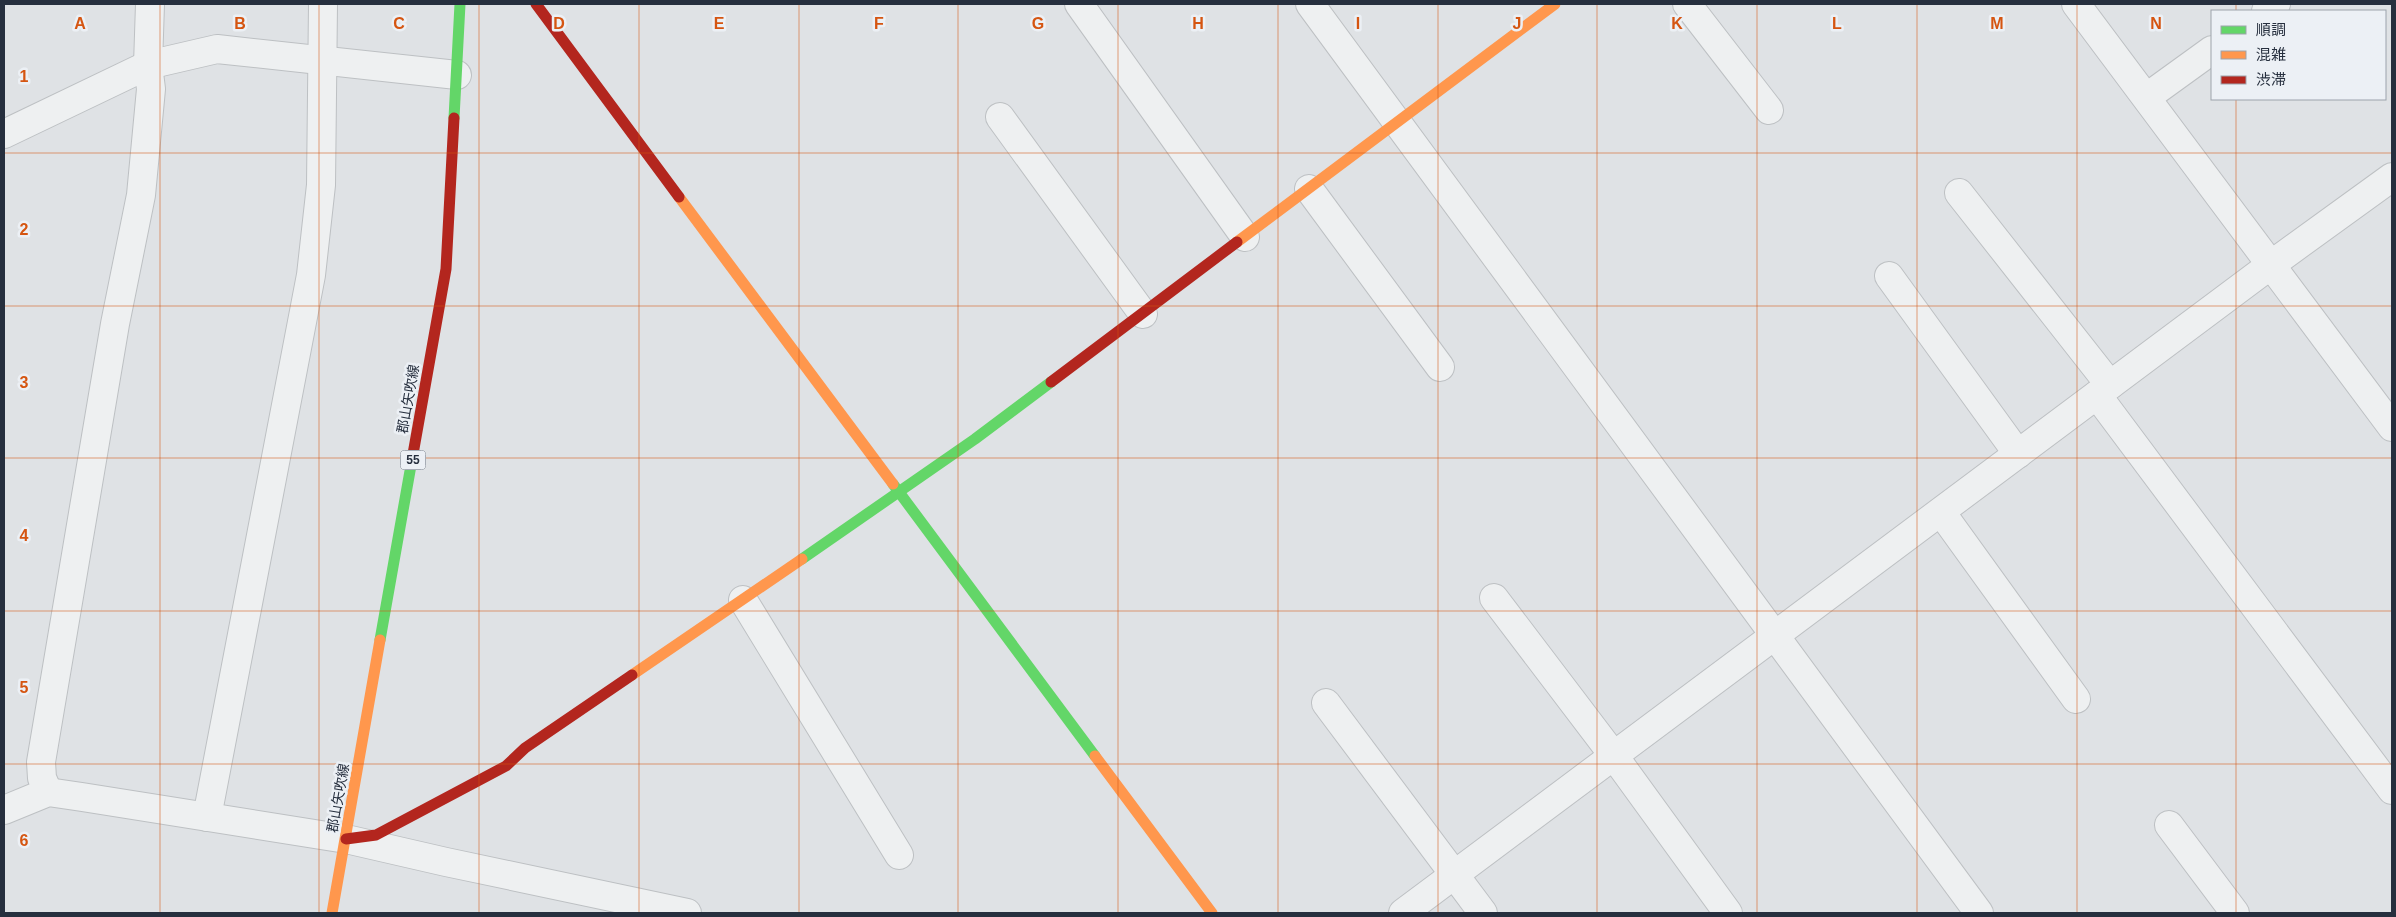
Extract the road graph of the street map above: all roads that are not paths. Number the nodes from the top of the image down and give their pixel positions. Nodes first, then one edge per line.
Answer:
1 (150, 4) edge
2 (323, 4) edge
3 (460, 4) edge
4 (536, 4) edge
5 (1079, 4) edge
6 (1310, 4) edge
7 (1555, 4) edge
8 (1687, 4) edge
9 (2076, 4) edge
10 (2211, 51) edge
11 (323, 60) junction
12 (148, 65) junction
13 (457, 75) junction
14 (2147, 97) junction
15 (1769, 110) dead end
16 (1000, 117) dead end
17 (1398, 123) junction
18 (4, 134) edge
19 (2392, 176) edge
20 (1310, 189) junction
21 (1959, 192) dead end
22 (1245, 237) junction
23 (2272, 264) junction
24 (1889, 276) dead end
25 (1143, 314) junction
26 (1440, 367) dead end
27 (2104, 390) junction
28 (2392, 428) edge
29 (2018, 454) junction
30 (899, 492) junction
31 (1941, 512) junction
32 (1494, 598) dead end
33 (743, 600) junction
34 (1775, 637) junction
35 (2076, 699) dead end
36 (1326, 703) dead end
37 (1614, 756) junction
38 (2392, 790) edge
39 (48, 792) junction
40 (4, 810) edge
41 (207, 817) junction
42 (2169, 824) dead end
43 (346, 839) junction
44 (899, 855) dead end
45 (1455, 875) junction
46 (332, 913) edge
47 (686, 913) edge
48 (1212, 913) edge
49 (1403, 913) edge
50 (1483, 913) edge
51 (1728, 913) edge
52 (1979, 913) edge
53 (2235, 913) edge

1 - 12 street
2 - 11 street
3 - 13 street, 郡山矢吹線 / 55
4 - 30 street
5 - 22 street
6 - 17 street
7 - 17 street
8 - 15 street
9 - 14 street
10 - 14 street
11 - 12 street
11 - 13 street
11 - 41 street
12 - 18 street
12 - 39 street
13 - 43 street, 郡山矢吹線 / 55
14 - 23 street
16 - 25 street
17 - 20 street
17 - 34 street
19 - 23 street
20 - 22 street
20 - 26 street
21 - 27 street
22 - 25 street
23 - 27 street
23 - 28 street
24 - 29 street
25 - 30 street
27 - 29 street
27 - 38 street
29 - 31 street
30 - 33 street
30 - 48 street
31 - 34 street
31 - 35 street
32 - 37 street
33 - 43 street
33 - 44 street
34 - 37 street
34 - 52 street
36 - 45 street
37 - 45 street
37 - 51 street
39 - 40 street
39 - 41 street
41 - 43 street
42 - 53 street
43 - 46 street, 郡山矢吹線 / 55
43 - 47 street
45 - 49 street
45 - 50 street

